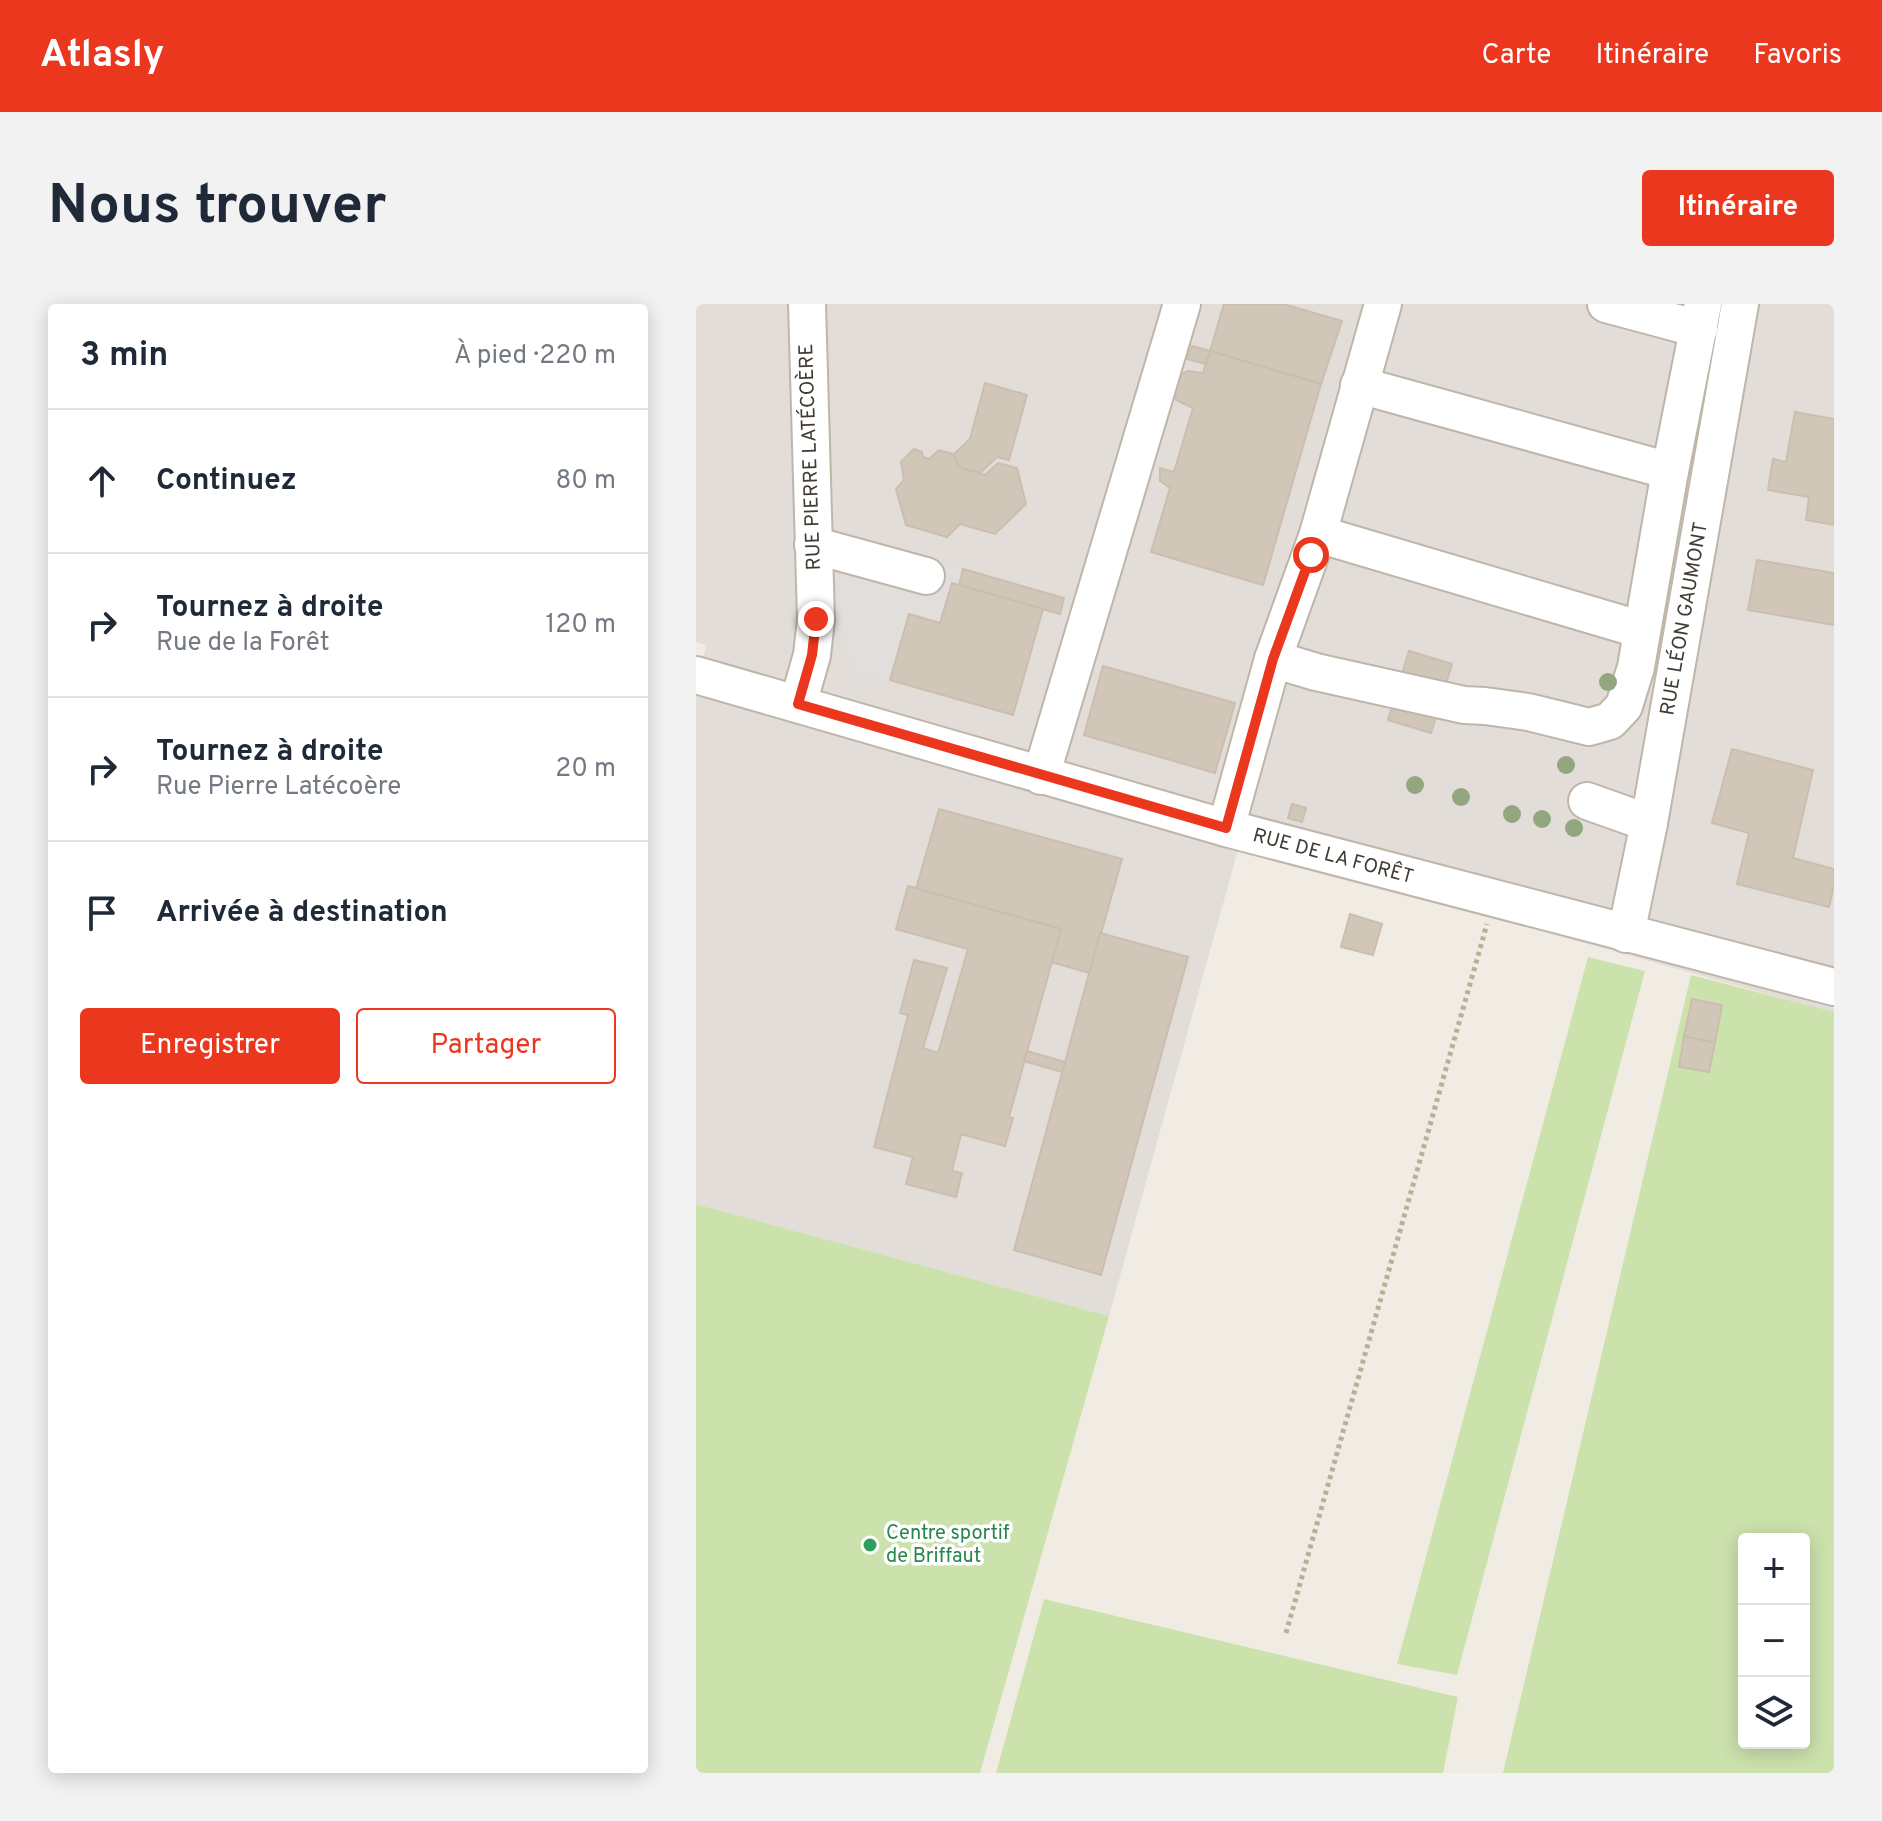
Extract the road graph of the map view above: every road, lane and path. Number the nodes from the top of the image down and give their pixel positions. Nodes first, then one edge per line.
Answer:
1 (807, 304) edge
2 (1182, 304) edge
3 (1383, 304) edge
4 (1606, 304) edge
5 (1740, 304) edge
6 (1701, 317) edge
7 (1359, 385) junction
8 (1670, 471) junction
9 (1318, 534) junction
10 (813, 545) junction
11 (926, 576) dead end
12 (1642, 630) junction
13 (1273, 659) junction
14 (696, 675) edge
15 (798, 704) junction
16 (1041, 776) junction
17 (1587, 801) dead end
18 (1649, 823) junction
19 (1226, 828) junction
20 (1494, 900) junction
21 (1626, 934) junction
22 (1834, 987) edge
23 (1286, 1633) dead end

1 - 10 street, RUE PIERRE LATÉCOÈRE
2 - 16 street
3 - 7 street
4 - 6 street
5 - 18 street, RUE LÉON GAUMONT
6 - 8 street
7 - 8 street
7 - 9 street
8 - 12 street
9 - 12 street
9 - 13 street
10 - 11 street
10 - 15 street, RUE PIERRE LATÉCOÈRE
12 - 13 street
13 - 19 street
14 - 15 street, RUE DE LA FORÊT
15 - 16 street, RUE DE LA FORÊT
16 - 19 street, RUE DE LA FORÊT
17 - 18 street
18 - 21 street, RUE LÉON GAUMONT
19 - 20 street, RUE DE LA FORÊT
20 - 21 street, RUE DE LA FORÊT
20 - 23 path
21 - 22 street, RUE DE LA FORÊT

